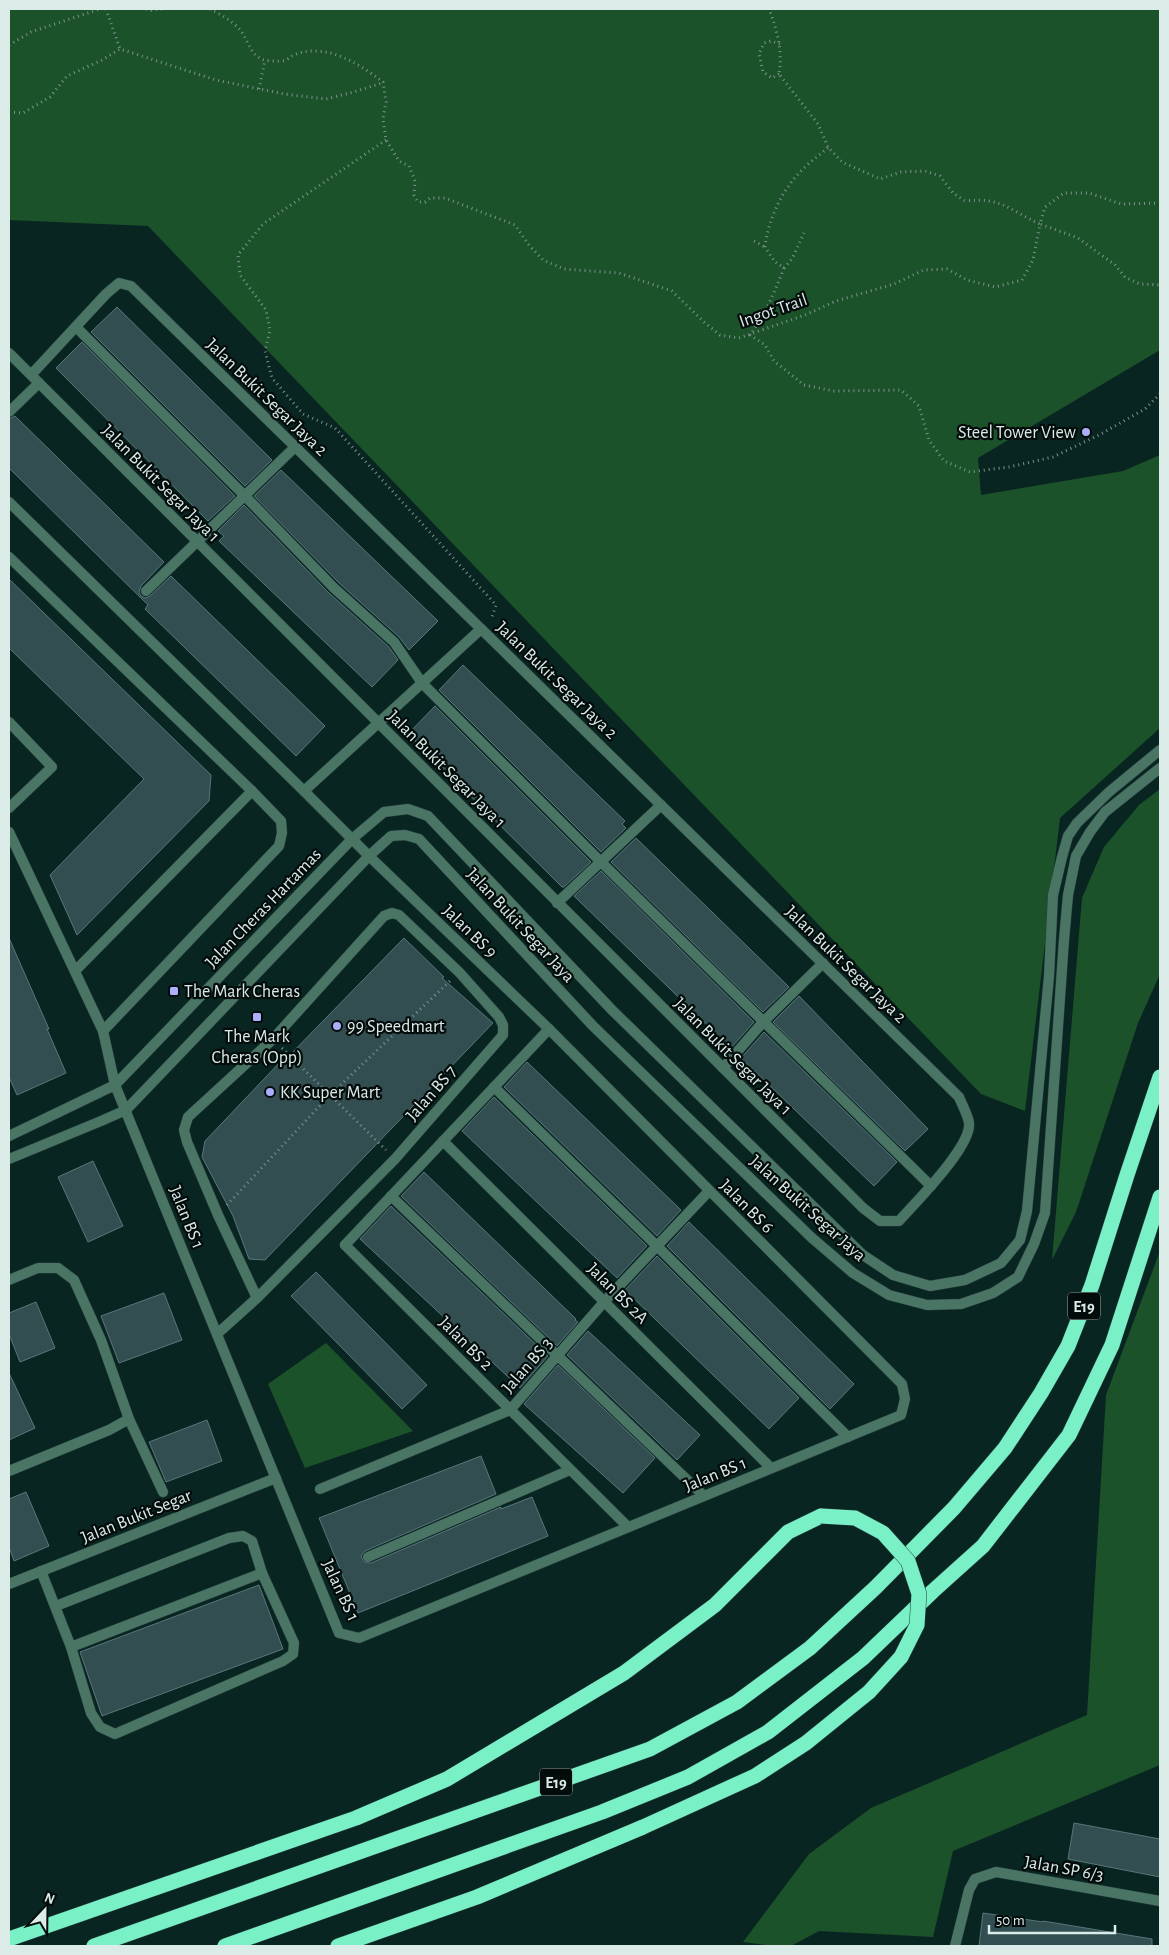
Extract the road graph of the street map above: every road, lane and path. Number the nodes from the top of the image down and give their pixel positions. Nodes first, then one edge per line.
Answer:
1 (100, 9) edge
2 (106, 9) edge
3 (146, 9) edge
4 (163, 9) edge
5 (210, 9) edge
6 (769, 9) edge
7 (780, 44) junction
8 (9, 45) edge
9 (120, 49) junction
10 (265, 60) junction
11 (779, 74) junction
12 (383, 82) junction
13 (259, 89) junction
14 (9, 112) edge
15 (386, 140) junction
16 (828, 148) junction
17 (1160, 203) edge
18 (1040, 224) junction
19 (804, 233) dead end
20 (754, 241) dead end
21 (765, 247) junction
22 (784, 268) junction
23 (1160, 285) edge
24 (76, 327) junction
25 (750, 335) junction
26 (9, 353) edge
27 (31, 375) junction
28 (39, 383) junction
29 (1160, 394) edge
30 (9, 412) edge
31 (295, 447) junction
32 (245, 496) junction
33 (9, 502) edge
34 (197, 542) junction
35 (9, 557) edge
36 (146, 591) dead end
37 (481, 629) junction
38 (422, 683) junction
39 (9, 722) edge
40 (378, 723) junction
41 (1160, 750) edge
42 (1160, 768) edge
43 (252, 791) junction
44 (304, 791) junction
45 (661, 805) junction
46 (9, 808) edge
47 (428, 816) joint
48 (9, 832) edge
49 (352, 839) junction
50 (369, 856) junction
51 (601, 862) junction
52 (558, 903) junction
53 (823, 963) junction
54 (74, 971) junction
55 (459, 972) junction
56 (764, 1022) junction
57 (548, 1029) junction
58 (103, 1031) junction
59 (273, 1039) junction
60 (723, 1068) junction
61 (1160, 1077) edge
62 (116, 1085) junction
63 (494, 1087) junction
64 (329, 1096) junction
65 (959, 1097) joint
66 (126, 1110) junction
67 (9, 1136) edge
68 (443, 1141) junction
69 (9, 1159) edge
70 (395, 1159) junction
71 (931, 1186) junction
72 (709, 1191) junction
73 (391, 1196) junction
74 (1160, 1197) edge
75 (218, 1215) junction
76 (657, 1246) junction
77 (9, 1280) edge
78 (257, 1298) junction
79 (604, 1302) junction
80 (217, 1334) junction
81 (558, 1355) junction
82 (510, 1410) junction
83 (901, 1415) joint
84 (129, 1419) junction
85 (848, 1437) junction
86 (771, 1468) junction
87 (570, 1470) junction
88 (9, 1471) edge
89 (276, 1478) junction
90 (320, 1489) dead end
91 (162, 1492) dead end
92 (704, 1496) junction
93 (628, 1527) junction
94 (368, 1557) dead end
95 (41, 1571) junction
96 (262, 1573) junction
97 (9, 1584) edge
98 (56, 1606) junction
99 (71, 1647) junction
100 (1160, 1901) edge
101 (9, 1939) edge
102 (94, 1946) edge
103 (226, 1946) edge
104 (338, 1946) edge
105 (955, 1946) edge

1 - 8 path
2 - 9 path
3 - 4 path
5 - 10 path
6 - 7 path
7 - 11 path
7 - 11 path
9 - 13 path
9 - 14 path
10 - 12 path
10 - 13 path
11 - 16 path
12 - 13 path
12 - 15 path, Ingot Trail
15 - 25 path, Ingot Trail
15 - 37 path
16 - 18 path
16 - 21 path
17 - 18 path, Ingot Trail
18 - 23 path
18 - 25 path, Ingot Trail
19 - 22 path
20 - 21 path
21 - 22 path
22 - 25 path
24 - 27 street
24 - 31 street, Jalan Bukit Segar Jaya 2
24 - 32 street
25 - 29 path
26 - 27 street, Jalan Bukit Segar Jaya 1
27 - 28 street, Jalan Bukit Segar Jaya 1
28 - 30 street
28 - 34 street, Jalan Bukit Segar Jaya 1
31 - 32 street
31 - 37 street, Jalan Bukit Segar Jaya 2
32 - 34 street
32 - 38 street
33 - 44 street, Jalan BS 9
34 - 36 street
34 - 40 street, Jalan Bukit Segar Jaya 1
35 - 43 street
37 - 38 street
37 - 45 street, Jalan Bukit Segar Jaya 2
38 - 40 street
38 - 51 street
39 - 46 street
40 - 44 street
40 - 52 street, Jalan Bukit Segar Jaya 1
41 - 47 street, Jalan Bukit Segar Jaya
42 - 50 street, Jalan Bukit Segar Jaya
43 - 54 street
43 - 58 street
44 - 49 street, Jalan BS 9
45 - 51 street
45 - 53 street, Jalan Bukit Segar Jaya 2
47 - 49 street, Jalan Cheras Hartamas
48 - 54 street, Jalan BS 1
49 - 50 street, Jalan BS 9
49 - 62 street, Jalan Cheras Hartamas
50 - 57 street, Jalan BS 9
50 - 66 street
51 - 52 street
51 - 56 street
52 - 60 street, Jalan Bukit Segar Jaya 1
53 - 56 street
53 - 65 street, Jalan Bukit Segar Jaya 2
54 - 58 street, Jalan BS 1
55 - 59 street, Jalan BS 7
55 - 64 path
55 - 70 street, Jalan BS 7
56 - 60 street
56 - 71 street
57 - 63 street
57 - 72 street, Jalan BS 6
58 - 62 street, Jalan BS 1
59 - 64 path
59 - 75 street
60 - 71 street, Jalan Bukit Segar Jaya 1
61 - 102 highway, E19
62 - 66 street, Jalan BS 1
62 - 67 street, Jalan Cheras Hartamas
63 - 68 street
63 - 76 street
64 - 70 path
64 - 75 path
65 - 71 street, Jalan Bukit Segar Jaya 1
66 - 69 street
66 - 80 street, Jalan BS 1
68 - 73 street
68 - 79 street, Jalan BS 2A
70 - 78 street, Jalan BS 7
72 - 76 street, Jalan BS 3
72 - 83 street, Jalan BS 6
73 - 81 street
73 - 82 street, Jalan BS 2
74 - 103 highway, E19
75 - 78 street
76 - 79 street, Jalan BS 3
76 - 85 street
77 - 84 street
78 - 80 street, Jalan BS 7
79 - 81 street, Jalan BS 3
79 - 86 street, Jalan BS 2A
80 - 89 street, Jalan BS 1
81 - 82 street, Jalan BS 3
81 - 92 street
82 - 87 street, Jalan BS 2
82 - 90 street, Jalan BS 3
83 - 85 street, Jalan BS 1
84 - 88 street
84 - 91 street
85 - 86 street, Jalan BS 1
86 - 92 street, Jalan BS 1
87 - 93 street, Jalan BS 2
87 - 94 street
89 - 93 street, Jalan BS 1
89 - 95 street, Jalan Bukit Segar
92 - 93 street, Jalan BS 1
95 - 97 street, Jalan Bukit Segar
95 - 98 street
96 - 98 street
96 - 99 street
96 - 99 street
98 - 99 street
100 - 105 street, Jalan SP 6/3
101 - 104 highway, bridge

